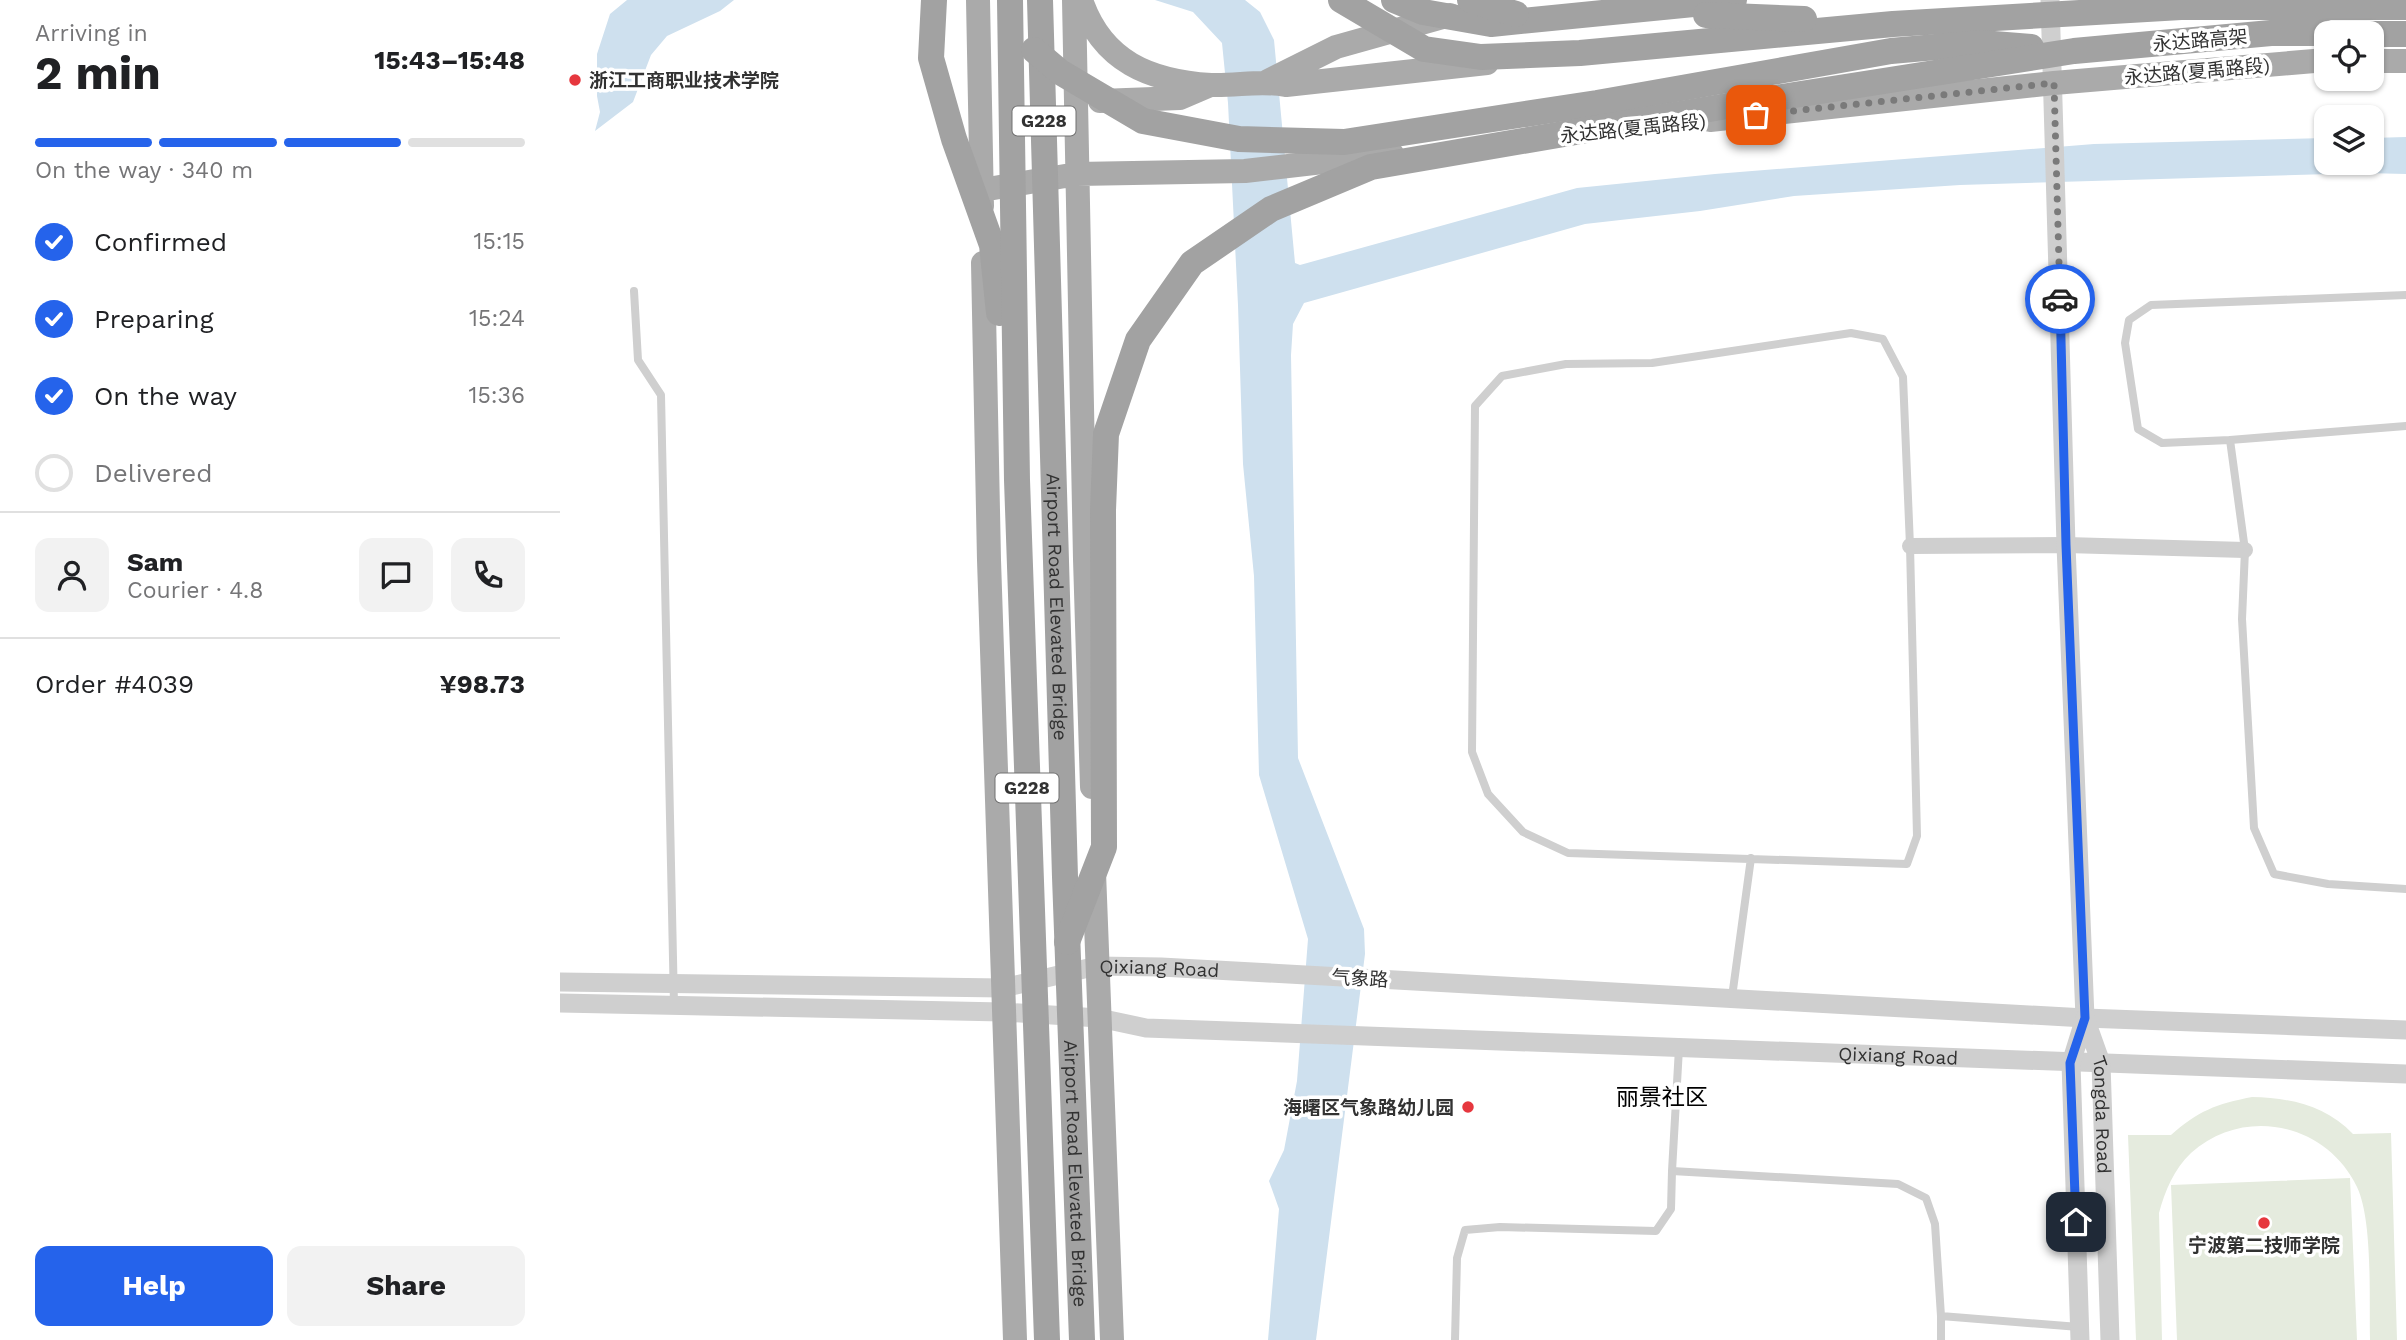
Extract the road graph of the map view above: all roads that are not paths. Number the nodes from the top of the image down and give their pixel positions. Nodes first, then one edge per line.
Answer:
1 (934, 0) edge
2 (978, 0) edge
3 (993, 0) edge
4 (1010, 0) edge
5 (1040, 0) edge
6 (1074, 0) edge
7 (1081, 0) edge
8 (1342, 0) edge
9 (1394, 0) edge
10 (1470, 0) edge
11 (1505, 0) edge
12 (1581, 0) edge
13 (1734, 0) edge
14 (2174, 0) edge
15 (2051, 3) edge
16 (2406, 7) edge
17 (1535, 19) junction
18 (1893, 24) junction
19 (2314, 33) edge
20 (2384, 34) edge
21 (2406, 34) edge
22 (2074, 51) junction
23 (2314, 61) edge
24 (2384, 61) edge
25 (2406, 61) edge
26 (1277, 83) junction
27 (2054, 83) junction
28 (1212, 85) junction
29 (1076, 102) junction
30 (1077, 174) junction
31 (982, 190) junction
32 (634, 291) dead end
33 (2406, 295) edge
34 (2406, 426) edge
35 (2230, 440) junction
36 (1017, 480) junction
37 (2066, 545) junction
38 (1910, 546) junction
39 (2245, 550) junction
40 (1751, 858) junction
41 (2406, 889) edge
42 (1067, 942) junction
43 (1097, 966) junction
44 (1320, 976) joint
45 (560, 982) edge
46 (674, 984) junction
47 (1732, 998) junction
48 (1003, 1000) junction
49 (560, 1003) edge
50 (674, 1005) junction
51 (1099, 1018) junction
52 (2085, 1018) junction
53 (2406, 1030) edge
54 (1679, 1048) junction
55 (2070, 1063) junction
56 (2101, 1063) junction
57 (2406, 1074) edge
58 (1672, 1171) junction
59 (1941, 1315) junction
60 (2080, 1334) edge
61 (1015, 1340) edge
62 (1047, 1340) edge
63 (1082, 1340) edge
64 (1112, 1340) edge
65 (1455, 1340) edge
66 (1941, 1340) edge
67 (2110, 1340) edge

1 - 36 highway
2 - 31 main road
3 - 22 highway
4 - 36 highway, Airport Road Elevated Bridge / G228
5 - 42 highway, Airport Road Elevated Bridge / G228
6 - 29 main road
7 - 28 main road
8 - 18 highway
9 - 17 highway
10 - 17 highway
11 - 26 main road
12 - 18 highway
13 - 17 highway
14 - 15 main road
15 - 26 main road
15 - 27 street, Tongda Road
16 - 18 highway, 永达路高架
19 - 22 highway, 永达路高架
20 - 21 highway
22 - 42 highway
23 - 27 main road, 永达路(夏禹路段)
24 - 25 main road
26 - 28 main road
27 - 30 main road, 永达路(夏禹路段)
27 - 37 street, Tongda Road
28 - 29 main road
29 - 30 main road
30 - 31 main road, 永达路(夏禹路段)
30 - 43 main road
31 - 48 main road
32 - 46 lane
33 - 35 lane
34 - 35 lane
35 - 39 lane
36 - 62 highway, Airport Road Elevated Bridge / G228
37 - 38 street
37 - 39 street
37 - 52 street, Tongda Road
38 - 40 lane
38 - 40 lane
39 - 41 lane
40 - 47 lane
42 - 63 highway, Airport Road Elevated Bridge / G228
43 - 44 street, Qixiang Road
43 - 48 street, Qixiang Road
43 - 51 main road
44 - 47 street, 气象路
45 - 46 street
46 - 48 street
46 - 50 lane
47 - 52 street
48 - 50 street
48 - 51 street
48 - 61 main road
49 - 50 street
51 - 54 street, Qixiang Road
51 - 64 main road
52 - 53 street
52 - 55 street, Tongda Road
52 - 56 street, Tongda Road
54 - 55 street, Qixiang Road
54 - 58 lane
55 - 56 street, Qixiang Road
55 - 60 street, Tongda Road
56 - 57 street, Qixiang Road
56 - 67 street, Tongda Road
58 - 59 lane
58 - 65 lane
59 - 60 lane
59 - 66 lane

